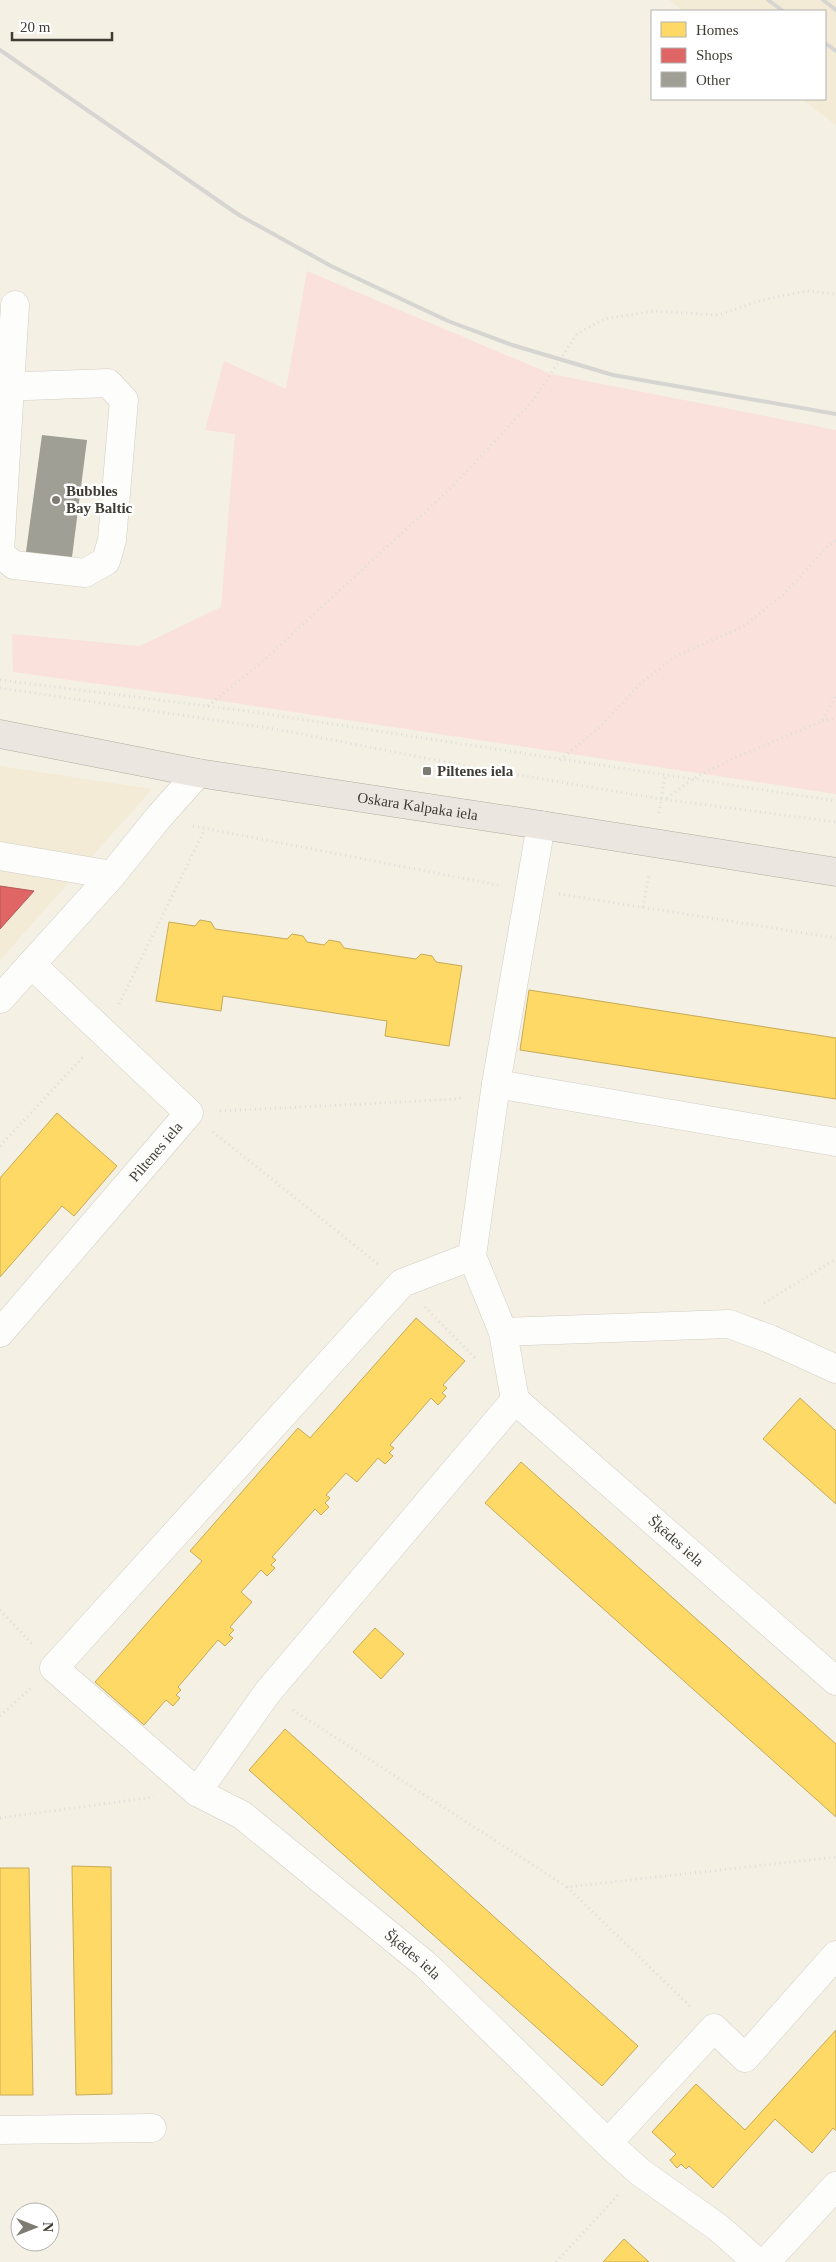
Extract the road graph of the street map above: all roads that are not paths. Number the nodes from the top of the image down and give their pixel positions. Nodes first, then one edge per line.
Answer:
1 (15, 305) dead end
2 (5, 386) edge
3 (0, 553) edge
4 (0, 734) edge
5 (198, 774) junction
6 (541, 825) junction
7 (0, 856) edge
8 (836, 872) edge
9 (112, 875) junction
10 (31, 964) junction
11 (0, 999) edge
12 (496, 1084) junction
13 (836, 1142) edge
14 (472, 1256) junction
15 (503, 1332) junction
16 (0, 1333) edge
17 (836, 1369) edge
18 (515, 1400) junction
19 (836, 1681) edge
20 (197, 1792) junction
21 (836, 1954) edge
22 (152, 2128) dead end
23 (0, 2130) edge
24 (608, 2143) junction
25 (836, 2186) edge
26 (757, 2262) edge
27 (766, 2262) edge

1 - 2 street
2 - 3 street
2 - 3 street
4 - 5 main road, Oskara Kalpaka iela
5 - 6 main road, Oskara Kalpaka iela
5 - 9 street
6 - 8 main road, Oskara Kalpaka iela
6 - 12 street
7 - 9 street
9 - 10 street
10 - 11 street
10 - 16 street, Piltenes iela
12 - 13 street
12 - 14 street
14 - 15 street
14 - 20 street, Šķēdes iela
15 - 17 street
15 - 18 street
18 - 19 street, Šķēdes iela
18 - 20 street
20 - 24 street, Šķēdes iela
21 - 24 street
22 - 23 street
24 - 26 street, Šķēdes iela
25 - 27 street

